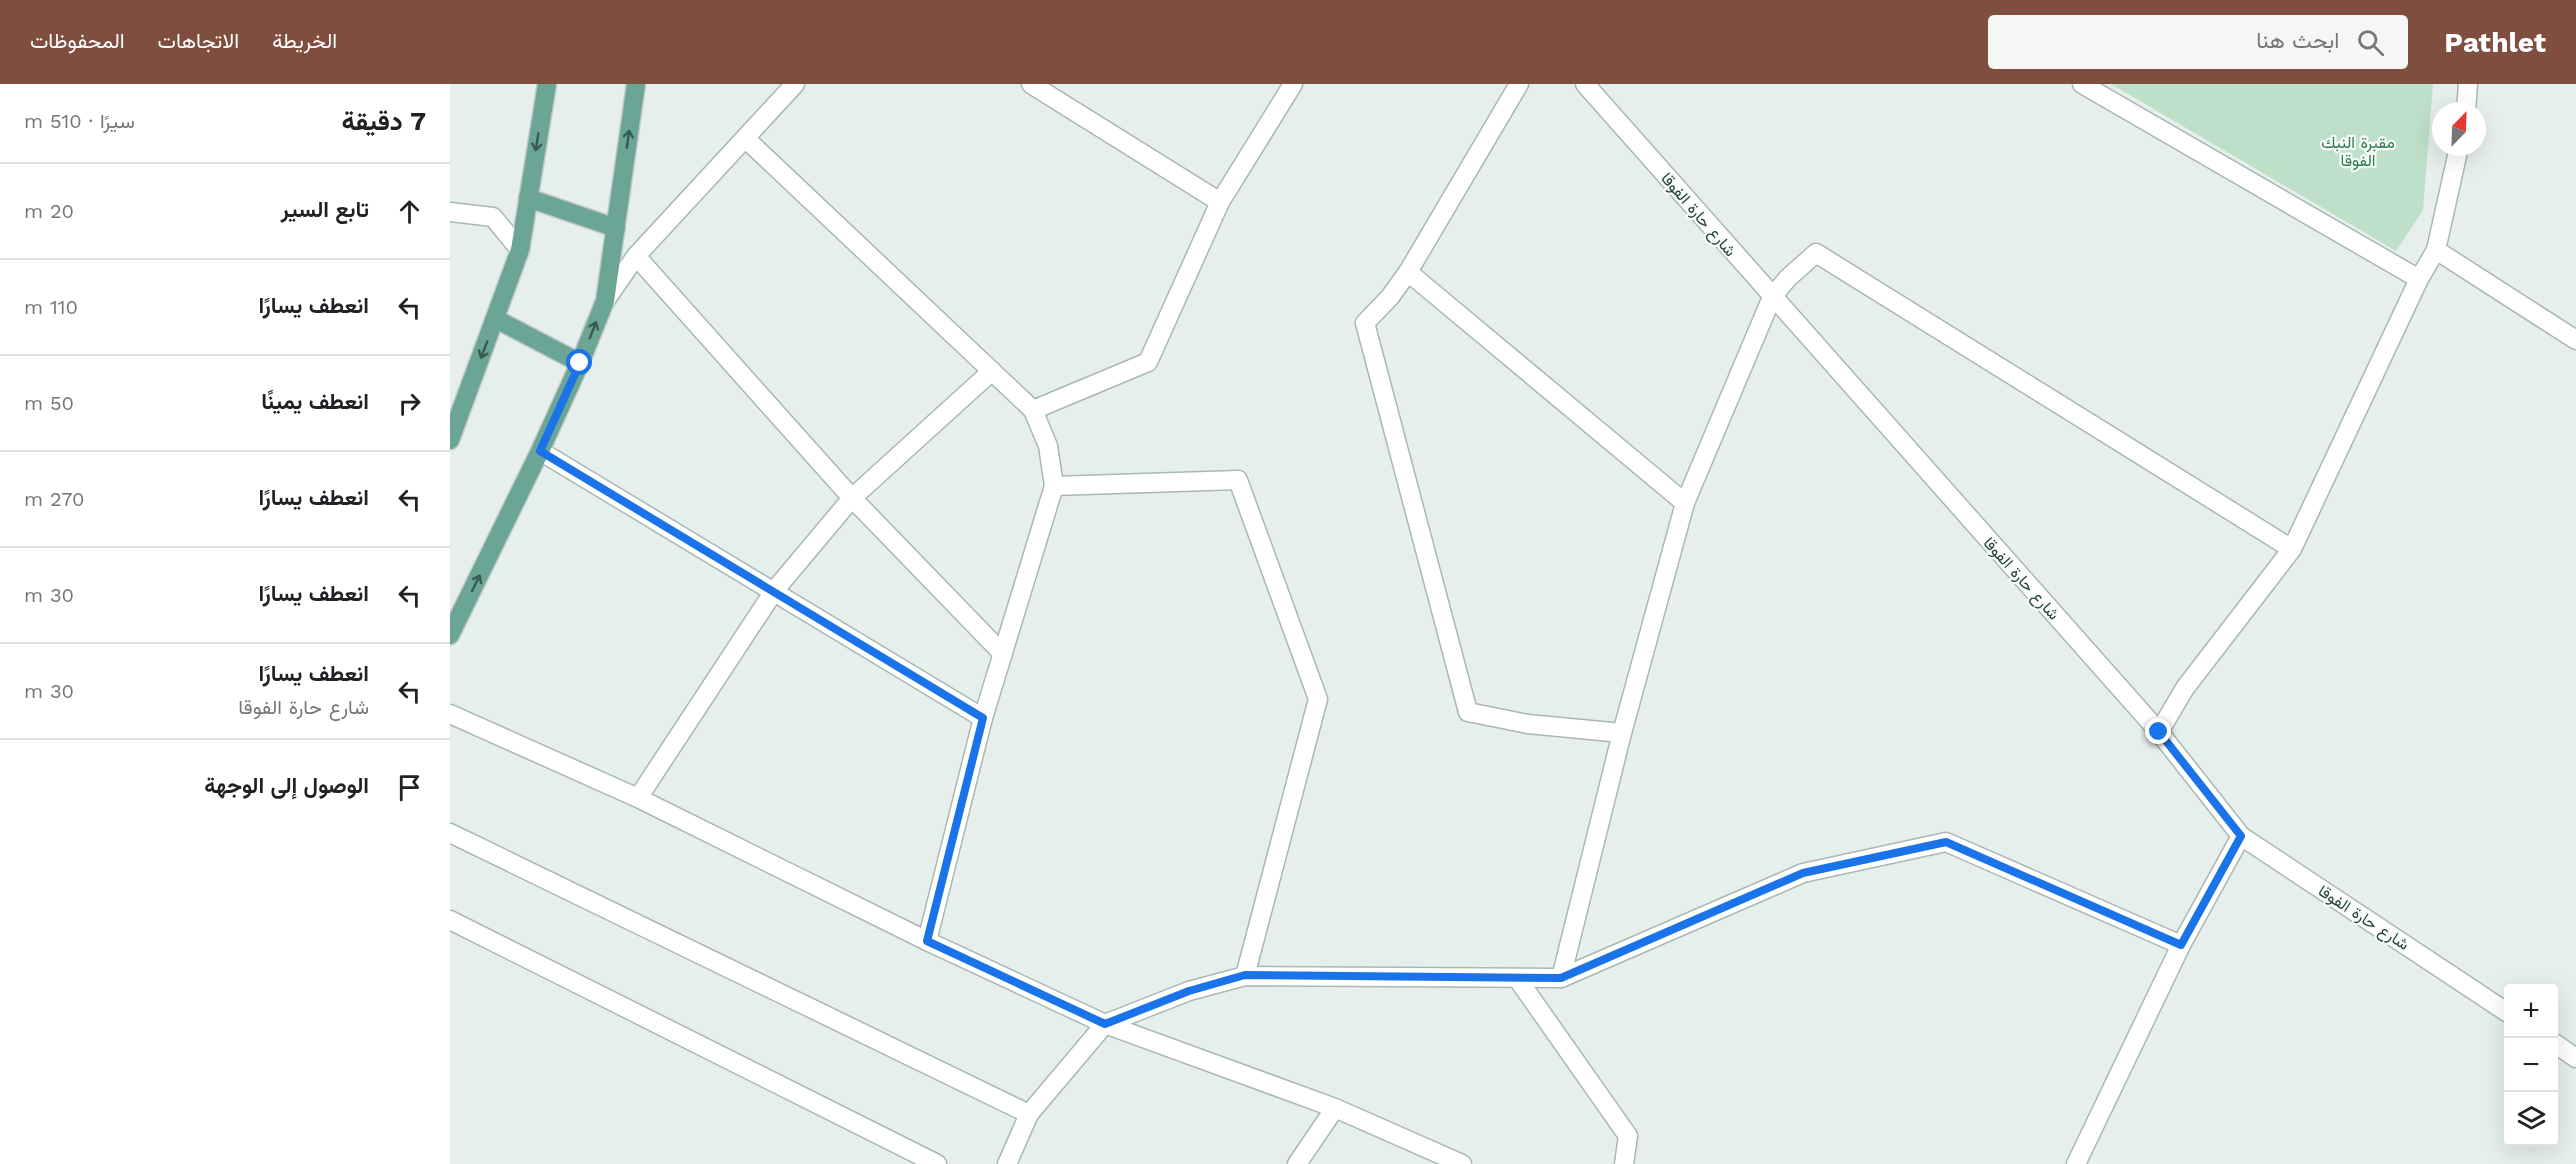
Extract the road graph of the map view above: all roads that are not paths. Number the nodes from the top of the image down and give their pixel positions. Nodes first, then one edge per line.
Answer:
1 (547, 84) edge
2 (636, 84) edge
3 (795, 84) edge
4 (1031, 84) edge
5 (1293, 84) edge
6 (1519, 84) edge
7 (1585, 84) edge
8 (2082, 84) edge
9 (2468, 84) edge
10 (2467, 102) edge
11 (745, 138) junction
12 (2457, 156) edge
13 (528, 198) junction
14 (1220, 202) junction
15 (450, 212) edge
16 (616, 228) junction
17 (520, 250) junction
18 (2436, 250) junction
19 (636, 256) junction
20 (1408, 272) junction
21 (2419, 279) junction
22 (1772, 297) junction
23 (605, 301) junction
24 (496, 319) junction
25 (2576, 340) edge
26 (580, 363) junction
27 (992, 371) junction
28 (1033, 410) junction
29 (450, 440) edge
30 (540, 451) junction
31 (1054, 486) junction
32 (852, 498) junction
33 (1685, 503) junction
34 (2292, 549) junction
35 (774, 591) junction
36 (450, 635) edge
37 (1003, 654) junction
38 (450, 714) edge
39 (983, 718) junction
40 (2159, 732) junction
41 (1622, 733) junction
42 (638, 798) junction
43 (450, 833) edge
44 (2241, 836) junction
45 (450, 920) edge
46 (927, 941) junction
47 (2181, 945) junction
48 (1245, 975) junction
49 (1517, 978) junction
50 (1561, 978) junction
51 (2504, 1010) edge
52 (1105, 1024) junction
53 (2558, 1046) edge
54 (2576, 1058) edge
55 (1335, 1108) junction
56 (1029, 1114) junction
57 (937, 1164) edge
58 (1007, 1164) edge
59 (1297, 1164) edge
60 (1462, 1164) edge
61 (1624, 1164) edge
62 (2076, 1164) edge

1 -> 13 main road
16 -> 2 main road
3 - 11 street
4 - 14 street
5 - 14 street
6 - 20 street
7 - 22 street, شارع حارة الفوقا
8 - 21 street
9 - 10 street
11 - 19 street
11 - 27 street
12 - 18 street
13 - 16 main road
13 - 17 main road
14 - 28 street
15 - 17 street
16 - 23 main road
17 - 24 main road
18 - 21 street
18 - 25 street
19 - 23 street
19 - 32 street
20 - 33 street
20 - 41 street
21 - 34 street
22 - 33 street
22 - 34 street
22 - 40 street, شارع حارة الفوقا
26 -> 23 main road
24 - 26 main road
24 -> 29 main road
26 - 30 main road
27 - 28 street
27 - 32 street
28 - 31 street
30 - 35 street
36 -> 30 main road
31 - 37 street
31 - 48 street
32 - 35 street
32 - 37 street
33 - 41 street
34 - 40 street
35 - 39 street
35 - 42 street
37 - 39 street
38 - 42 street
39 - 46 street
40 - 44 street, شارع حارة الفوقا
41 - 50 street
42 - 46 street
43 - 56 street
44 - 47 street
44 - 51 street, شارع حارة الفوقا
45 - 57 street
46 - 52 street
47 - 50 street
47 - 62 street
48 - 49 street
48 - 52 street
49 - 50 street
49 - 61 street
52 - 55 street
52 - 56 street
53 - 54 street
55 - 59 street
55 - 60 street
56 - 58 street

